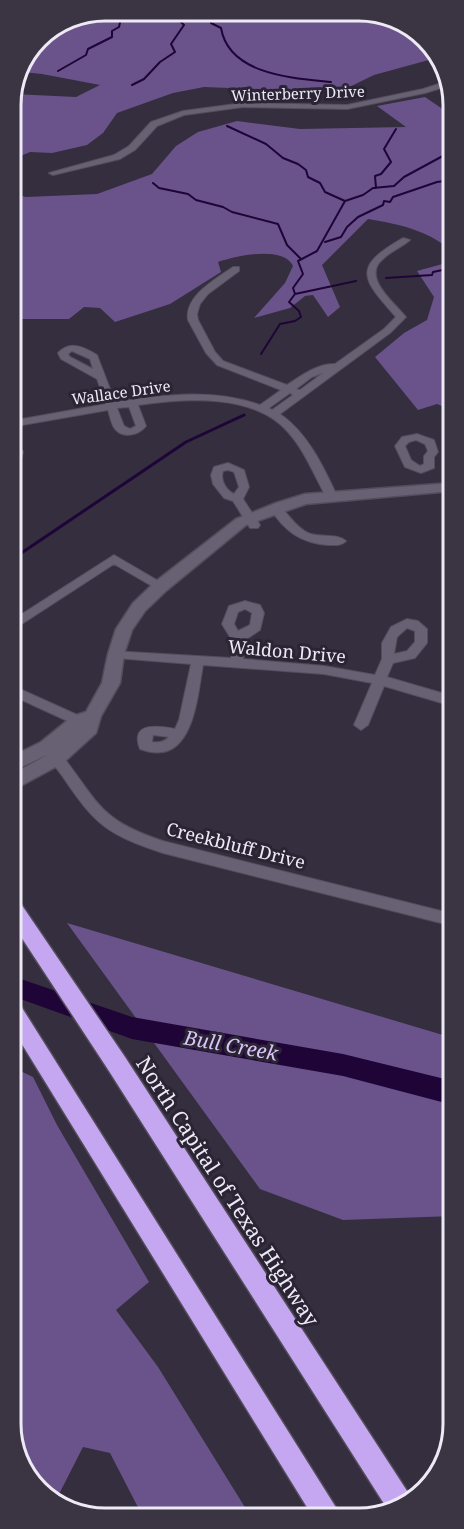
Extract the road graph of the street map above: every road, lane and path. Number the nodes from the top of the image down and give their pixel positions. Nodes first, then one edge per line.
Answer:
1 (440, 86) edge
2 (53, 173) dead end
3 (406, 240) dead end
4 (236, 269) dead end
5 (345, 362) junction
6 (101, 377) dead end
7 (288, 390) junction
8 (301, 394) junction
9 (132, 402) junction
10 (111, 405) junction
11 (261, 409) junction
12 (273, 414) junction
13 (21, 422) edge
14 (421, 470) dead end
15 (443, 488) edge
16 (427, 489) junction
17 (333, 498) junction
18 (237, 499) dead end
19 (278, 511) junction
20 (252, 522) junction
21 (340, 541) dead end
22 (161, 586) junction
23 (21, 620) edge
24 (242, 636) dead end
25 (116, 654) junction
26 (388, 659) dead end
27 (198, 660) junction
28 (236, 664) junction
29 (380, 680) junction
30 (21, 693) edge
31 (443, 698) edge
32 (85, 719) junction
33 (361, 724) dead end
34 (179, 734) dead end
35 (52, 753) junction
36 (21, 762) edge
37 (21, 777) edge
38 (443, 917) edge
39 (21, 921) edge
40 (21, 1024) edge
41 (397, 1499) edge
42 (323, 1508) edge

1 - 2 street, Winterberry Drive
3 - 5 street
4 - 7 street
5 - 7 street
5 - 8 street
6 - 10 street
7 - 8 street
7 - 11 street
8 - 12 street
9 - 10 street, Wallace Drive
9 - 10 street
9 - 11 street, Wallace Drive
10 - 13 street, Wallace Drive
11 - 12 street, Wallace Drive
12 - 17 street, Wallace Drive
14 - 16 street
15 - 16 street
16 - 17 street
17 - 19 street
18 - 20 street
19 - 20 street
19 - 21 street
20 - 22 street
22 - 23 street
22 - 25 street
24 - 28 street
25 - 27 street, Waldon Drive
25 - 32 street
26 - 29 street
27 - 28 street, Waldon Drive
27 - 34 street
28 - 29 street, Waldon Drive
29 - 31 street, Waldon Drive
29 - 33 street
30 - 32 street
32 - 35 street
35 - 36 street
35 - 37 street
35 - 38 street, Creekbluff Drive
39 - 41 highway, North Capital of Texas Highway
40 - 42 highway

